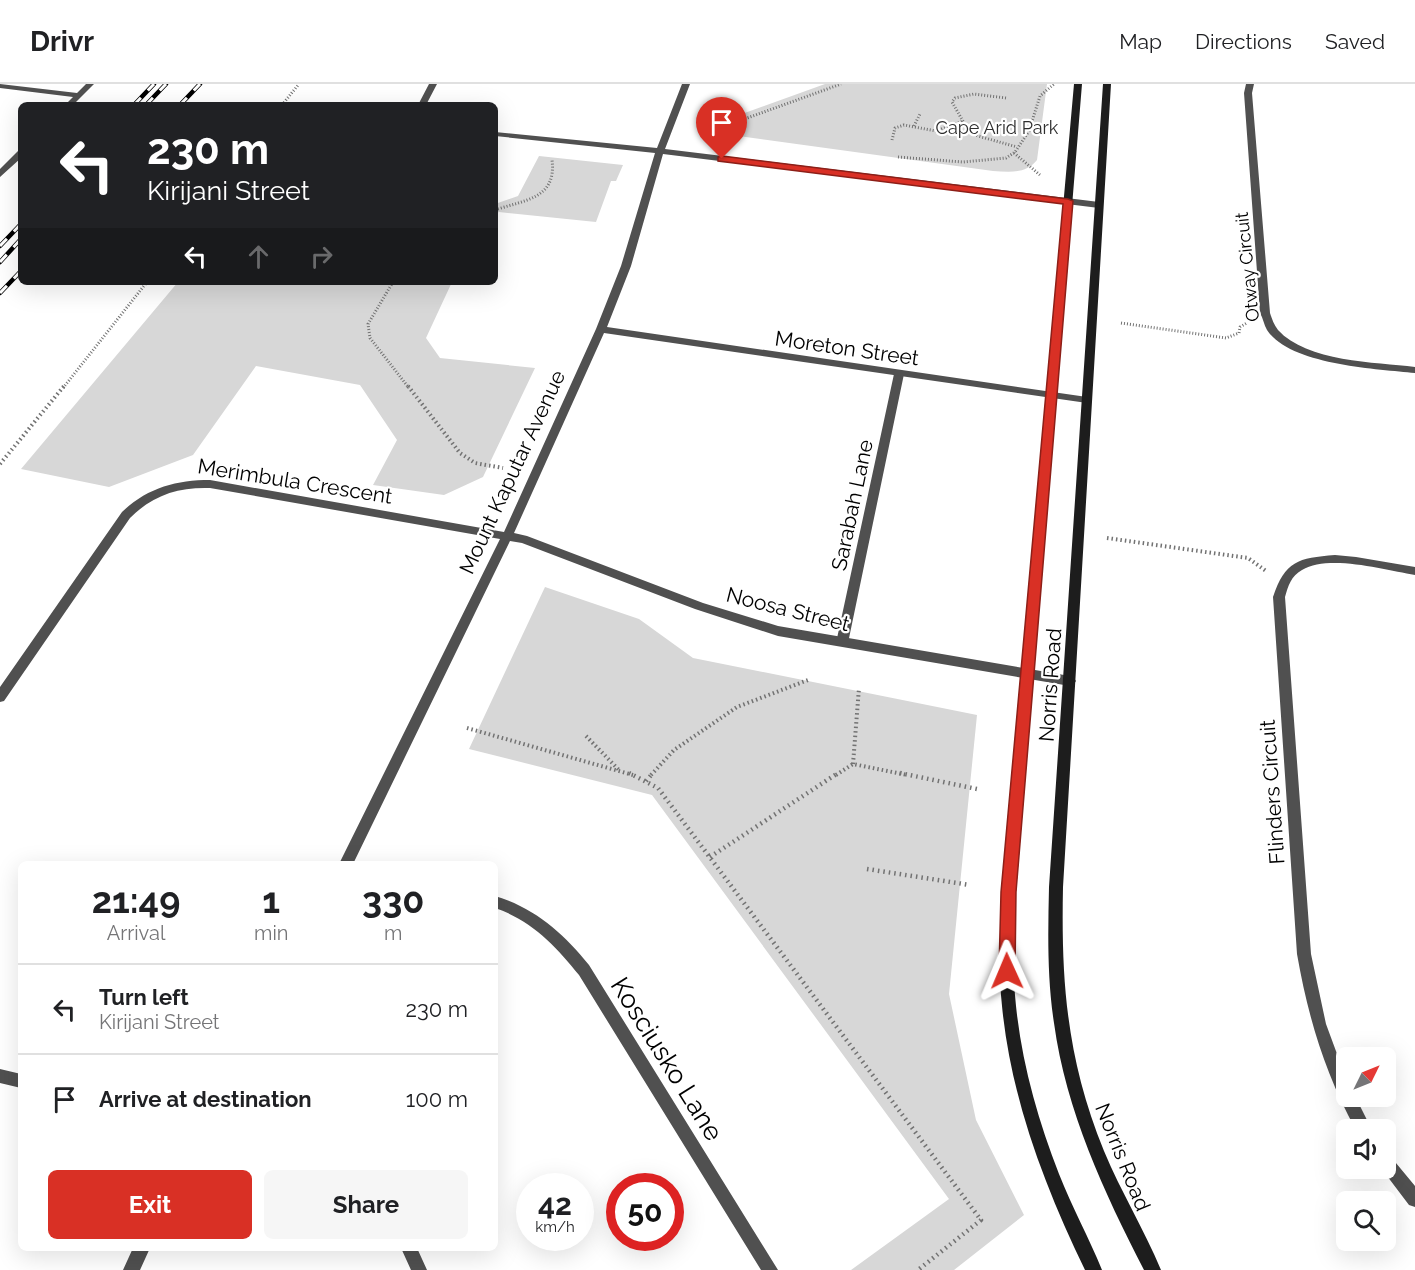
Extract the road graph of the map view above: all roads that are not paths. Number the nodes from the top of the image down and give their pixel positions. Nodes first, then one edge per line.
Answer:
1 (90, 84) edge
2 (433, 84) edge
3 (686, 84) edge
4 (1078, 84) edge
5 (1107, 84) edge
6 (1250, 84) edge
7 (0, 86) edge
8 (78, 95) junction
9 (72, 102) edge
10 (424, 102) edge
11 (498, 134) edge
12 (660, 151) junction
13 (18, 156) edge
14 (0, 174) edge
15 (1068, 201) junction
16 (1099, 206) junction
17 (601, 329) junction
18 (1415, 370) edge
19 (899, 374) junction
20 (1051, 394) junction
21 (1087, 400) junction
22 (507, 536) junction
23 (1415, 571) edge
24 (843, 643) junction
25 (1028, 674) junction
26 (1070, 681) junction
27 (0, 696) edge
28 (347, 861) edge
29 (498, 903) edge
30 (0, 1076) edge
31 (18, 1080) edge
32 (1359, 1119) edge
33 (1396, 1175) edge
34 (1415, 1199) edge
35 (140, 1251) edge
36 (410, 1251) edge
37 (131, 1270) edge
38 (419, 1270) edge
39 (770, 1270) edge
40 (1094, 1270) edge
41 (1153, 1270) edge

1 - 8 street
2 - 10 street
3 - 12 street, Mount Kaputar Avenue
4 - 15 main road, Norris Road
5 - 16 main road, Norris Road
6 - 18 street, Otway Circuit
7 - 8 street
8 - 9 street
11 - 12 street
12 - 15 street
12 - 17 street, Mount Kaputar Avenue
13 - 14 street
15 - 16 street
15 - 20 main road, Norris Road
16 - 21 main road, Norris Road
17 - 19 street, Moreton Street
17 - 22 street, Mount Kaputar Avenue
19 - 20 street, Moreton Street
19 - 24 street, Sarabah Lane
20 - 21 street, Moreton Street
20 - 25 main road, Norris Road
21 - 26 main road, Norris Road
22 - 24 street, Noosa Street
22 - 27 street, Merimbula Crescent
22 - 28 street, Mount Kaputar Avenue
23 - 32 street, Flinders Circuit
24 - 25 street, Noosa Street
25 - 26 street, Noosa Street
25 - 40 main road, Norris Road
26 - 41 main road, Norris Road
29 - 39 street, Kosciusko Lane
30 - 31 street
33 - 34 street
35 - 37 street
36 - 38 street

